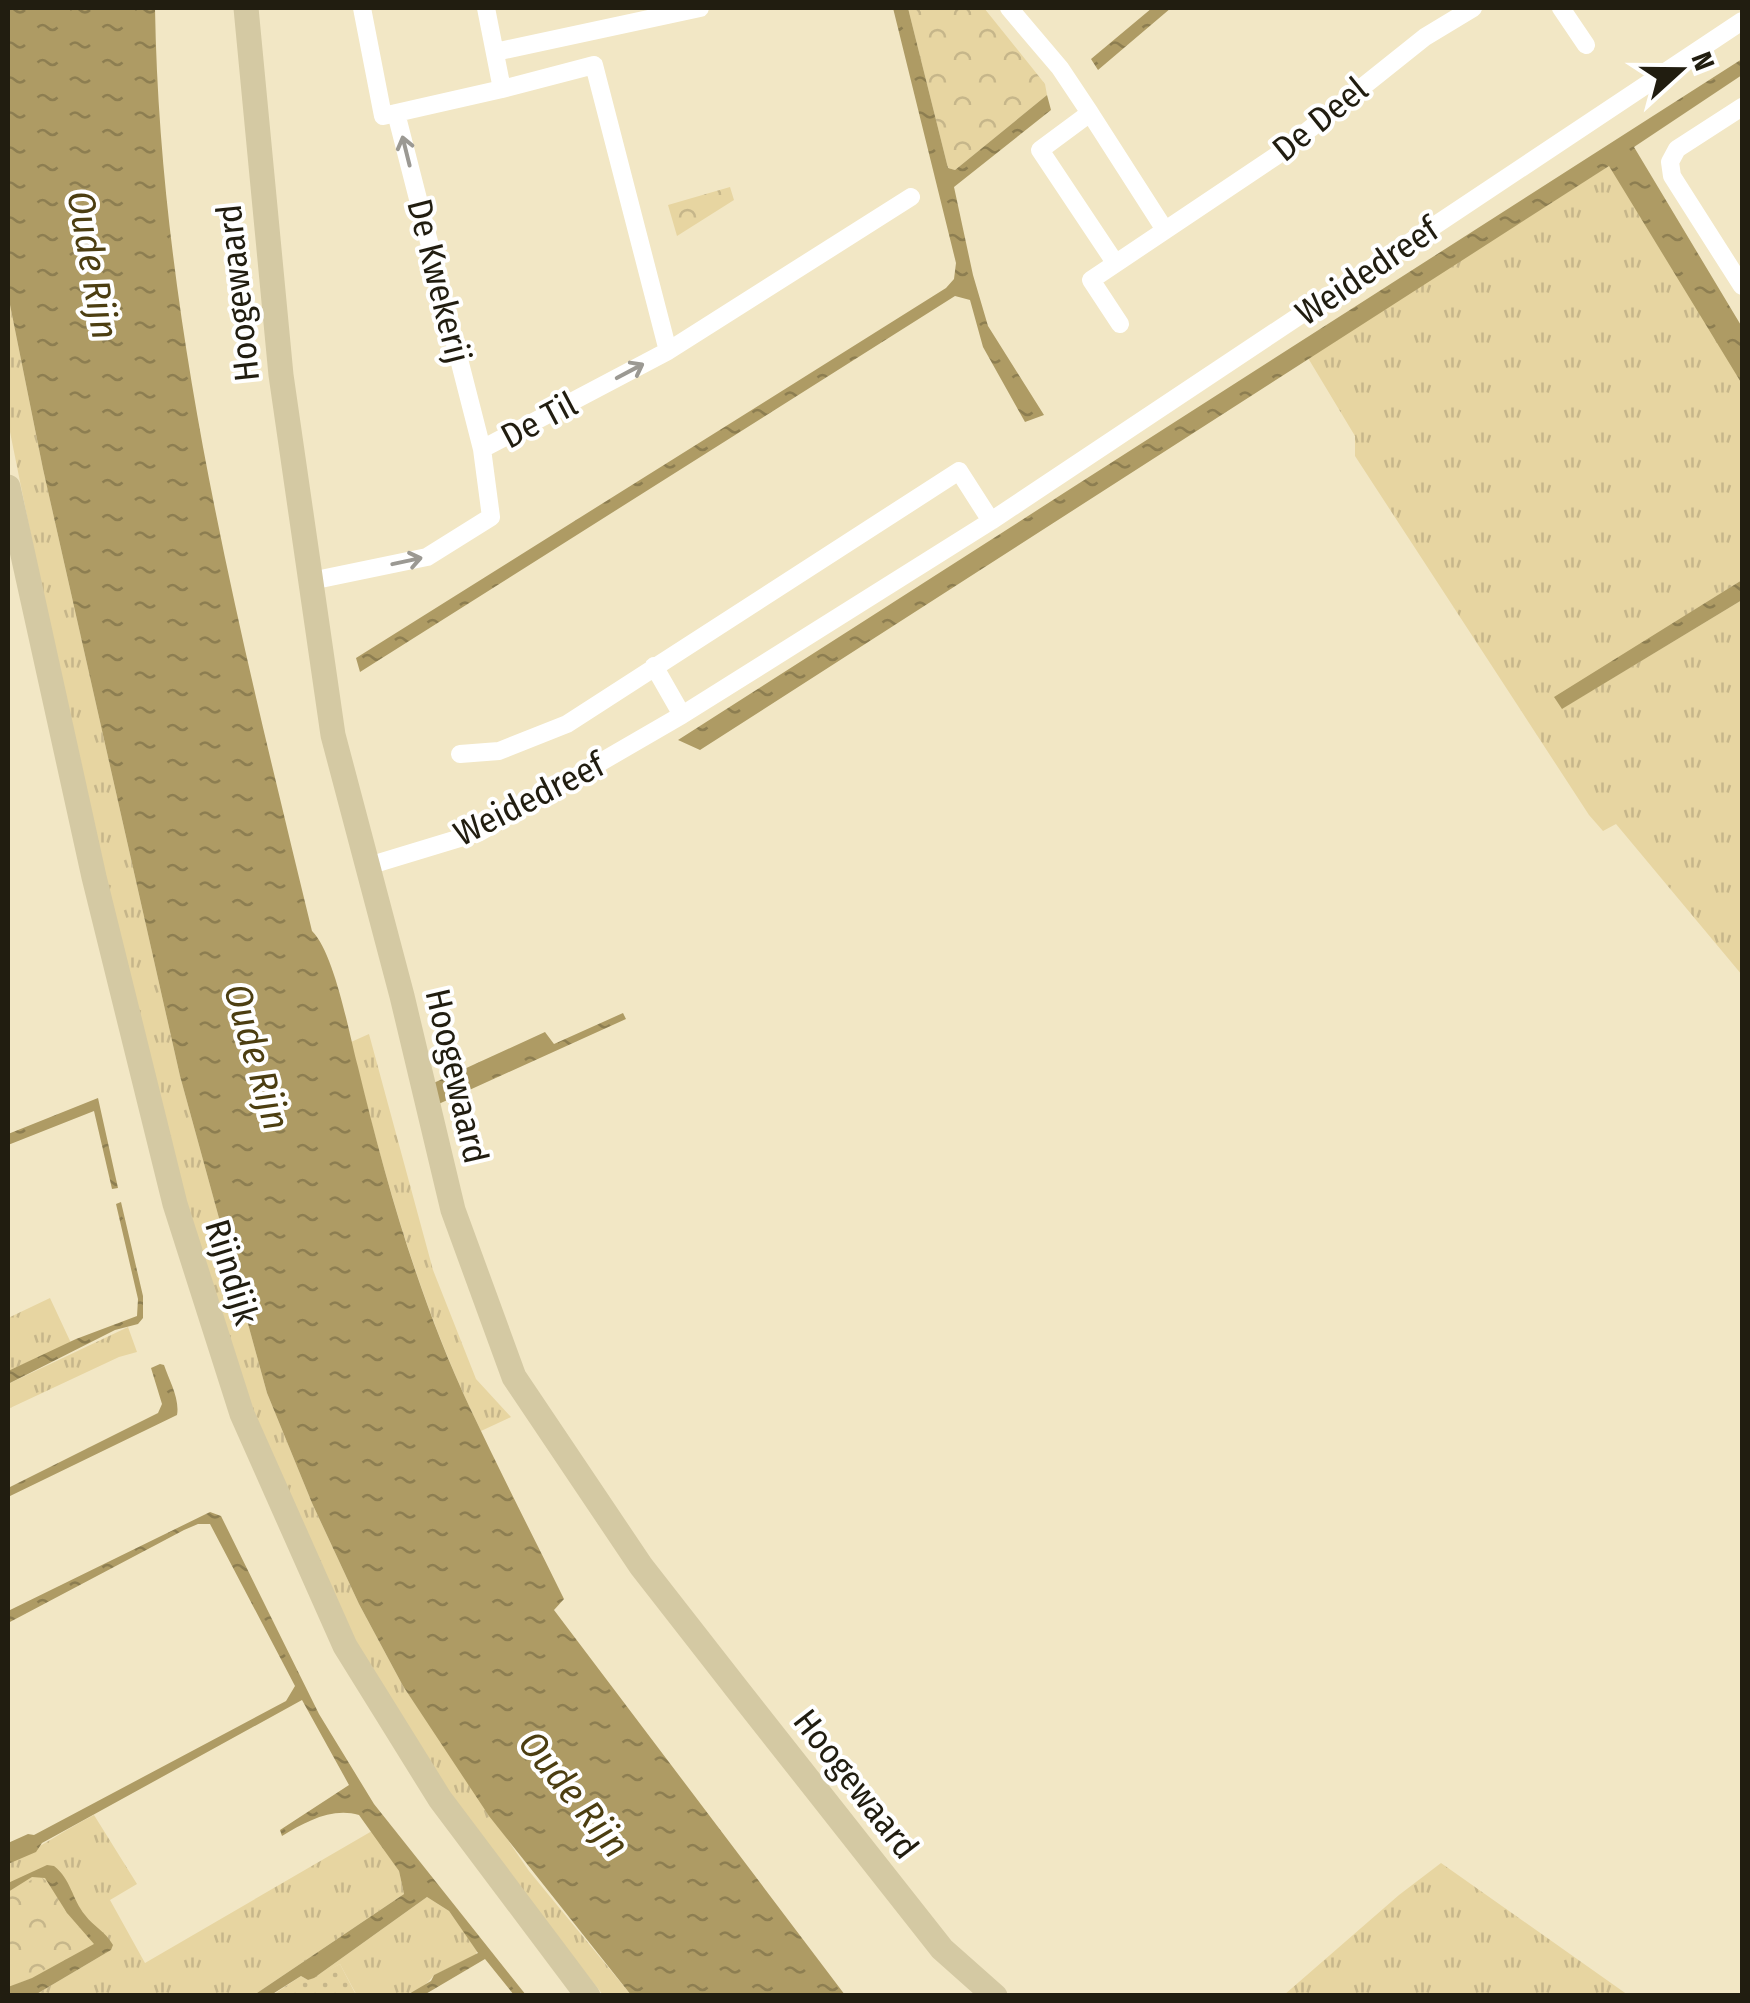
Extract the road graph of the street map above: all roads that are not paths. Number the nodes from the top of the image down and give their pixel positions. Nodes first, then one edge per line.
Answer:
1 (246, 8) edge
2 (362, 8) edge
3 (486, 8) edge
4 (696, 8) edge
5 (1009, 8) edge
6 (1473, 8) edge
7 (1561, 8) edge
8 (1742, 21) edge
9 (1586, 45) dead end
10 (495, 52) junction
11 (502, 88) junction
12 (1742, 107) edge
13 (396, 112) junction
14 (1090, 113) junction
15 (911, 197) dead end
16 (1165, 230) junction
17 (1114, 262) junction
18 (1742, 286) edge
19 (1120, 324) dead end
20 (668, 352) junction
21 (482, 449) junction
22 (8, 487) edge
23 (991, 520) junction
24 (311, 581) junction
25 (654, 666) junction
26 (682, 716) junction
27 (460, 754) dead end
28 (368, 866) junction
29 (588, 1996) edge
30 (995, 1996) edge

1 - 24 street, Hoogewaard
2 - 13 street, De Kwekerij
3 - 10 street
4 - 10 street
5 - 14 street
6 - 16 street, De Deel
7 - 9 street
8 - 23 street, Weidedreef
10 - 11 street
11 - 13 street
11 - 20 street
12 - 18 street
21 -> 13 street, De Kwekerij
14 - 16 street
14 - 17 street
15 - 20 street, De Til
16 - 17 street, De Deel
17 - 19 street
21 -> 20 street, De Til
24 -> 21 street, De Til
22 - 29 street, Rijndijk
23 - 25 street, Weidedreef
23 - 26 street, Weidedreef
24 - 28 street, Hoogewaard
25 - 26 street
25 - 27 street, Weidedreef
26 - 28 street, Weidedreef
28 - 30 street, Hoogewaard

